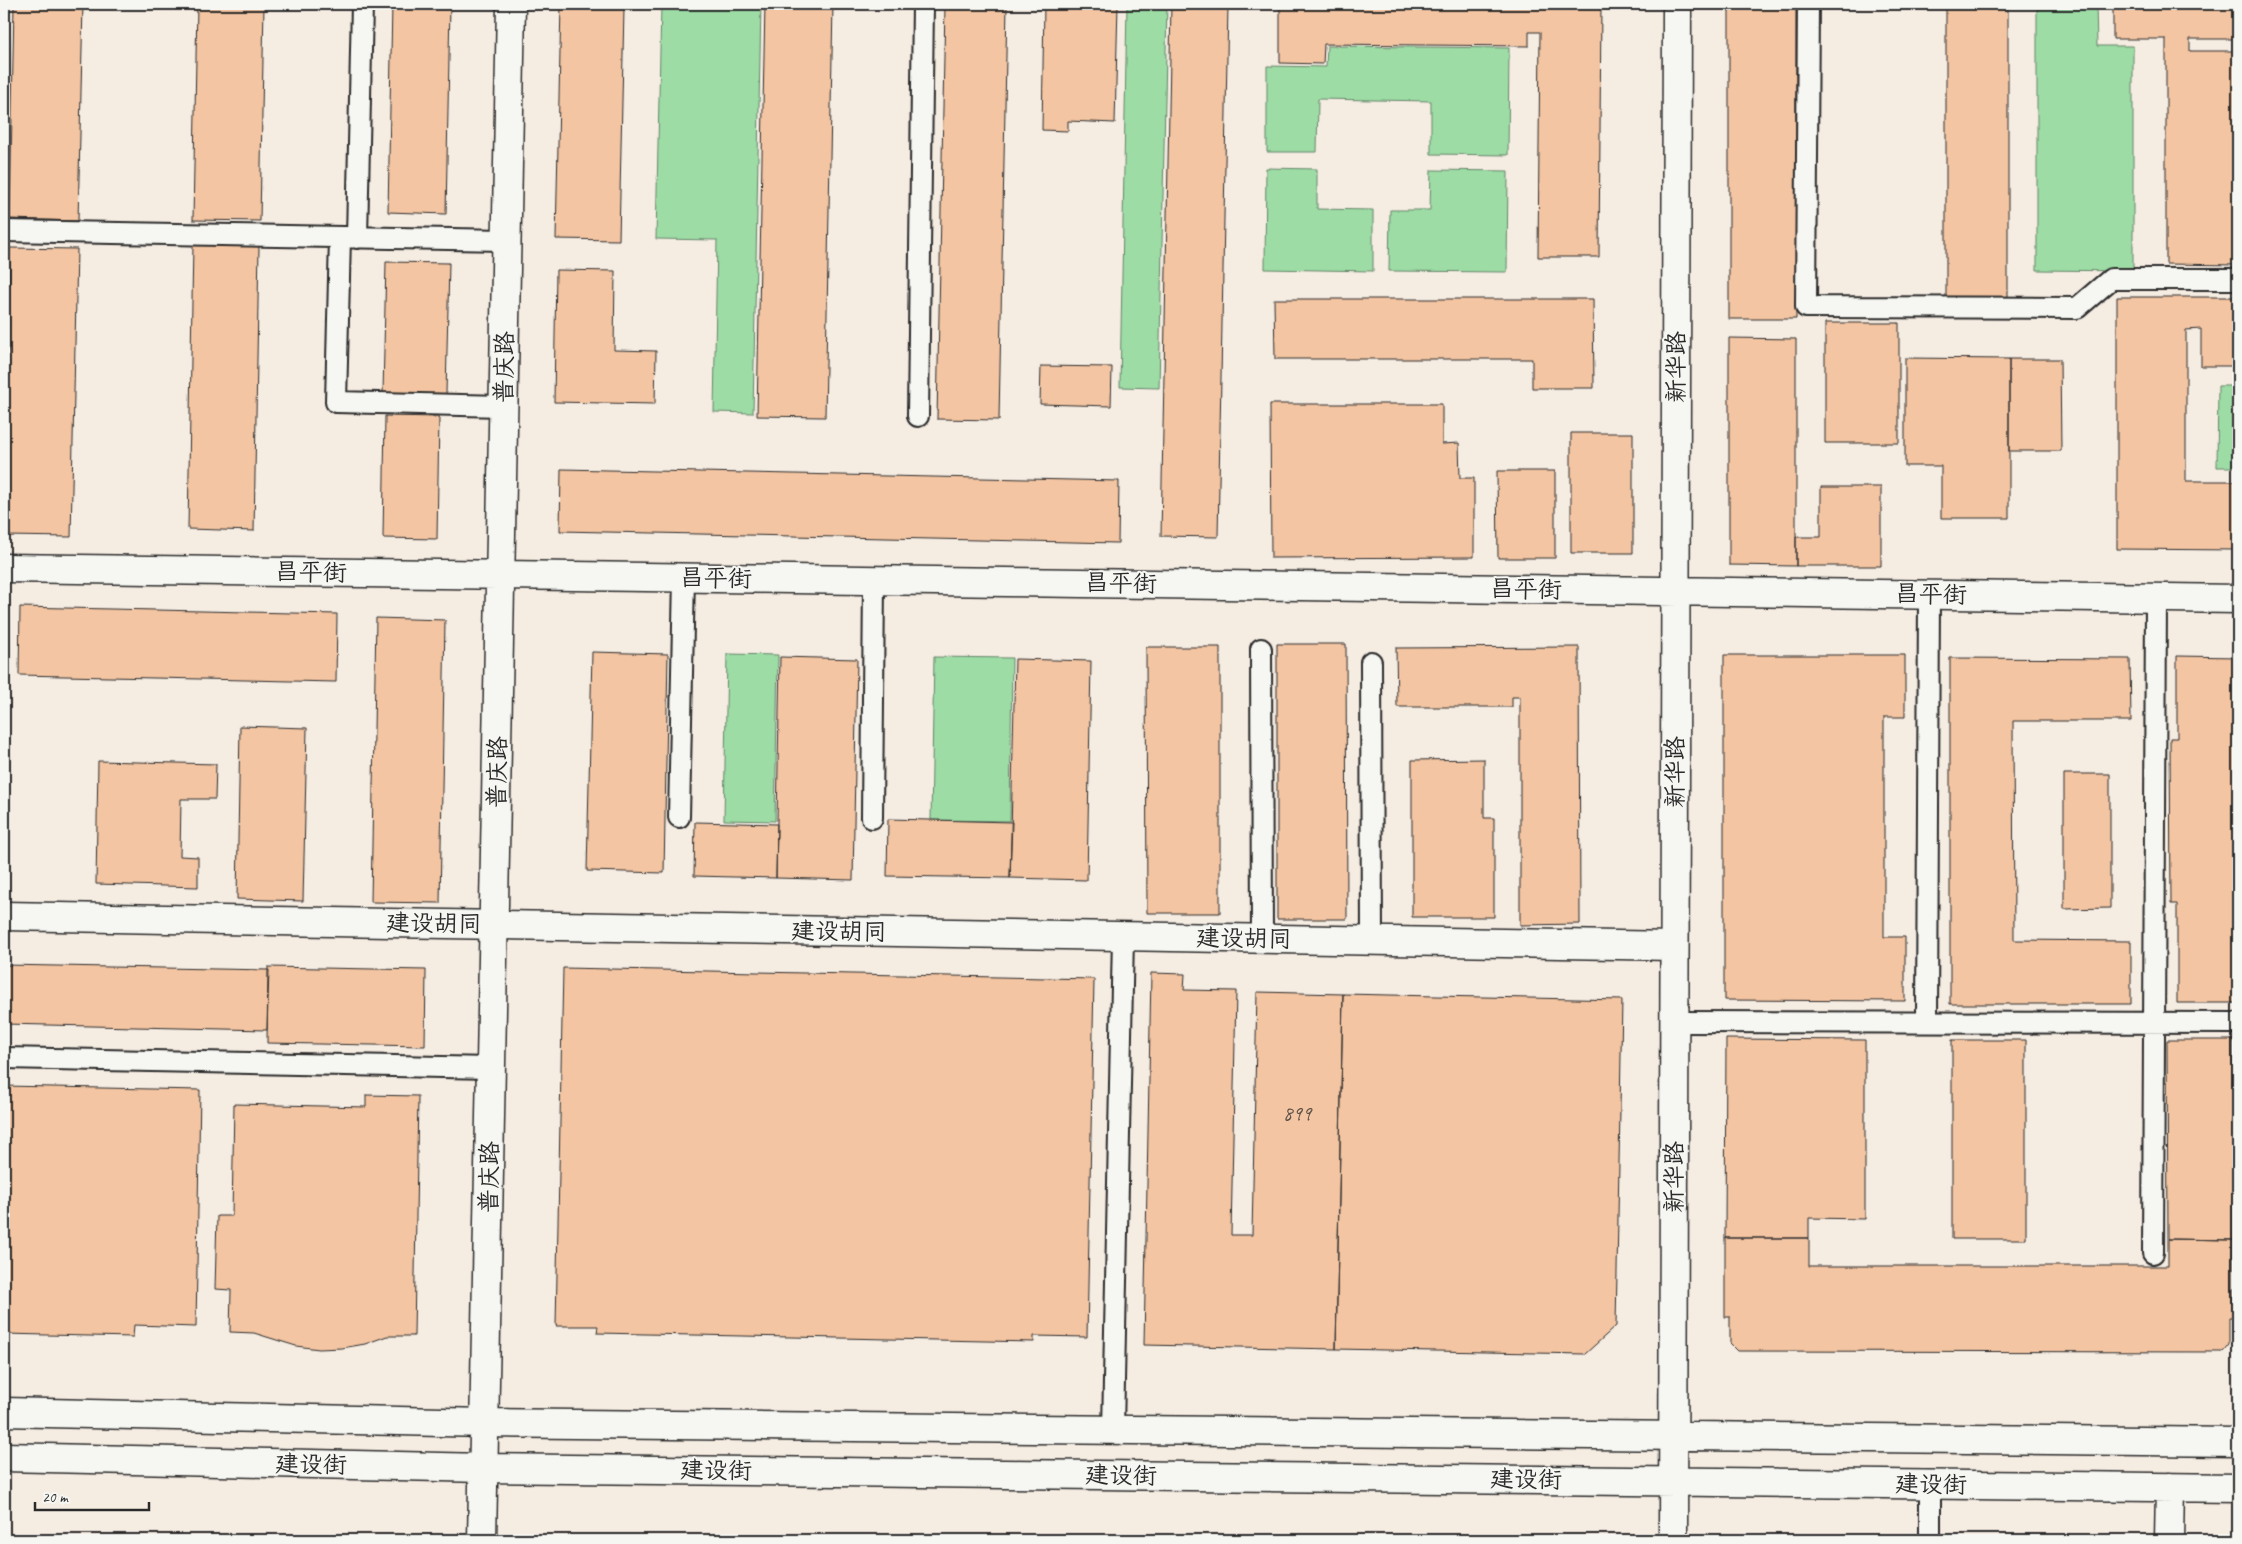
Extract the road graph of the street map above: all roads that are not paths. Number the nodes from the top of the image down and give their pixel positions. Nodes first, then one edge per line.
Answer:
1 (362, 4) edge
2 (510, 4) edge
3 (923, 4) edge
4 (1677, 4) edge
5 (1808, 4) edge
6 (4, 231) edge
7 (348, 237) junction
8 (506, 240) junction
9 (2238, 279) edge
10 (503, 406) junction
11 (918, 416) dead end
12 (4, 568) edge
13 (500, 575) junction
14 (684, 577) junction
15 (874, 580) junction
16 (1676, 591) junction
17 (1929, 594) junction
18 (2156, 598) junction
19 (2238, 599) edge
20 (1261, 649) dead end
21 (1372, 662) dead end
22 (679, 817) dead end
23 (872, 818) dead end
24 (4, 916) edge
25 (494, 924) junction
26 (1123, 936) junction
27 (1262, 939) junction
28 (1372, 941) junction
29 (1674, 946) junction
30 (1674, 1022) junction
31 (1927, 1022) junction
32 (2154, 1023) junction
33 (2238, 1023) edge
34 (4, 1058) edge
35 (491, 1068) junction
36 (2153, 1253) dead end
37 (4, 1412) edge
38 (484, 1423) junction
39 (1113, 1430) junction
40 (1673, 1436) junction
41 (2238, 1442) edge
42 (4, 1457) edge
43 (484, 1468) junction
44 (1674, 1481) junction
45 (1930, 1484) junction
46 (2170, 1487) junction
47 (2238, 1488) edge
48 (482, 1540) edge
49 (1674, 1540) edge
50 (1930, 1540) edge
51 (2169, 1540) edge

1 - 7 lane
2 - 8 street, 普庆路
3 - 11 lane
4 - 16 street, 新华路
5 - 9 lane
6 - 7 lane
7 - 8 lane
7 - 10 lane
8 - 10 street, 普庆路
10 - 13 street, 普庆路
12 - 13 street, 昌平街
13 - 14 street, 昌平街
13 - 25 street, 普庆路
14 - 15 street, 昌平街
14 - 22 lane
15 - 16 street, 昌平街
15 - 23 lane
16 - 17 street, 昌平街
16 - 29 street, 新华路
17 - 18 street, 昌平街
17 - 31 lane
18 - 19 street, 昌平街
18 - 32 lane
20 - 27 lane
21 - 28 lane
24 - 25 street, 建设胡同
25 - 26 street, 建设胡同
25 - 35 street, 普庆路
26 - 27 street, 建设胡同
26 - 39 lane
27 - 28 street, 建设胡同
28 - 29 street, 建设胡同
29 - 30 street, 新华路
30 - 31 lane
30 - 40 street, 新华路
31 - 32 lane
32 - 33 lane
32 - 36 lane
34 - 35 lane
35 - 38 street, 普庆路
37 - 38 street, 建设街
38 - 39 street, 建设街
38 - 43 street, 普庆路
39 - 40 street, 建设街
40 - 41 street, 建设街
40 - 44 street, 新华路
42 - 43 street, 建设街
43 - 44 street, 建设街
43 - 48 street, 普庆路
44 - 45 street, 建设街
44 - 49 street, 新华路
45 - 46 street, 建设街
45 - 50 lane
46 - 47 street, 建设街
46 - 51 street

